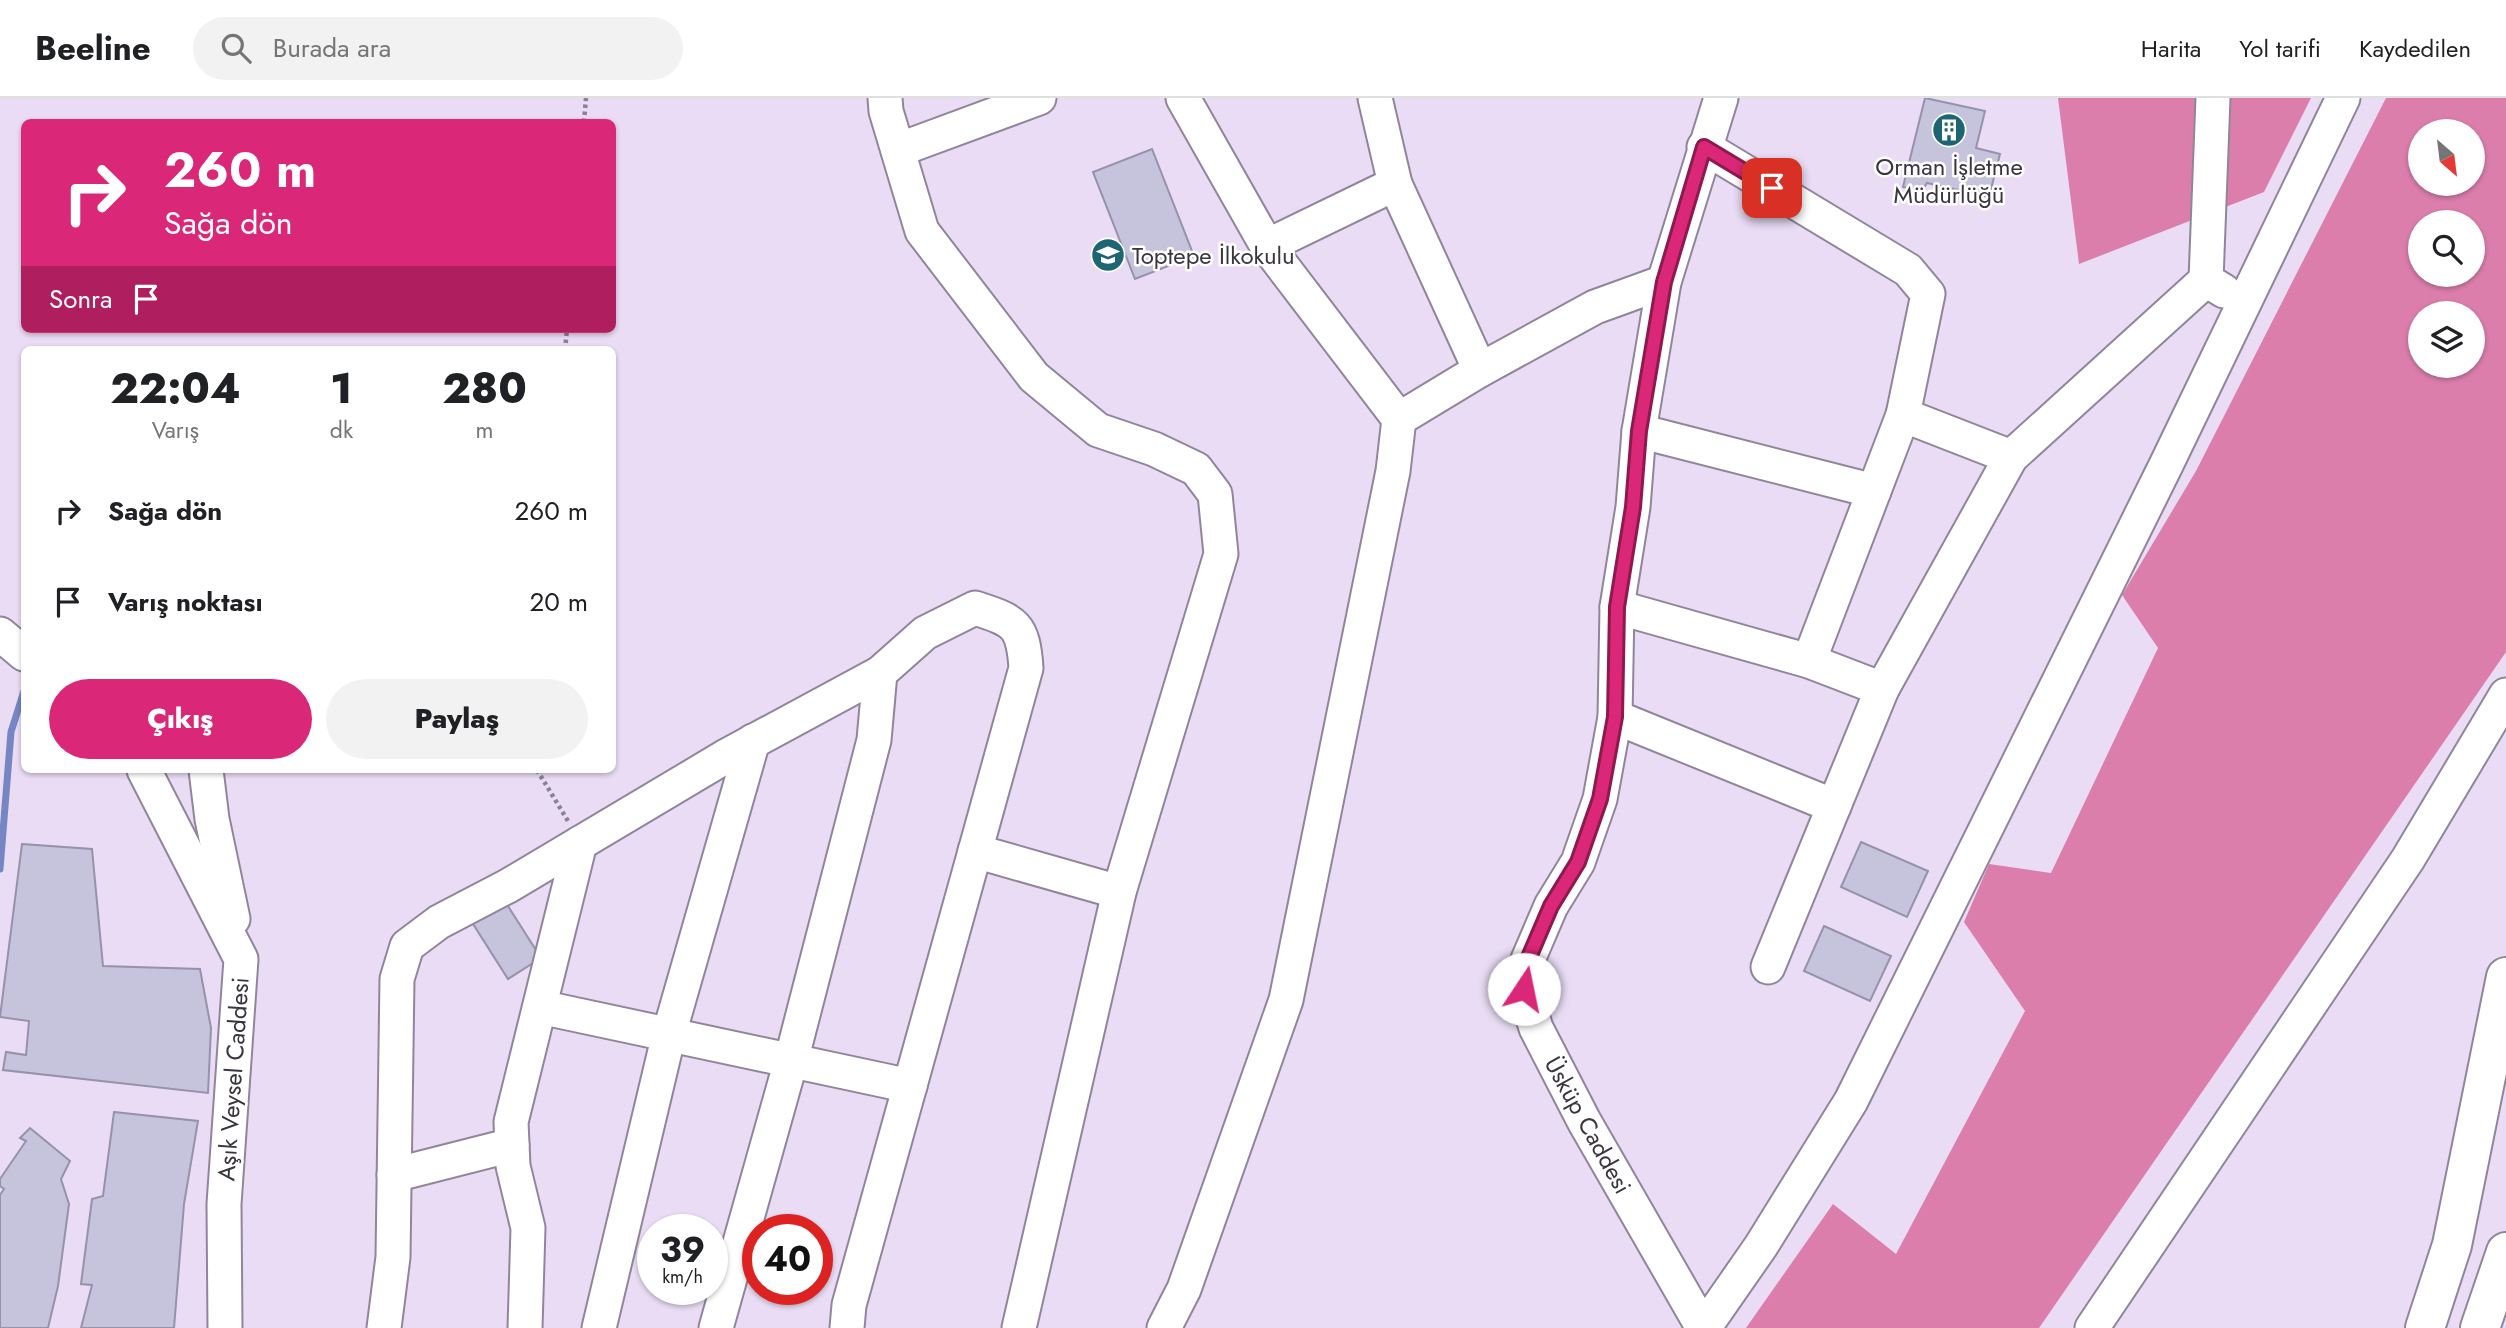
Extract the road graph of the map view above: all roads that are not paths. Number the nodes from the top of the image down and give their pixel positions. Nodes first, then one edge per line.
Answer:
1 (885, 98) edge
2 (1040, 98) edge
3 (1183, 98) edge
4 (1375, 98) edge
5 (1721, 98) edge
6 (2213, 98) edge
7 (2343, 98) edge
8 (1704, 147) junction
9 (898, 150) junction
10 (1395, 184) junction
11 (1267, 246) junction
12 (2206, 280) junction
13 (1664, 282) junction
14 (2243, 304) junction
15 (1480, 370) junction
16 (1903, 415) junction
17 (1399, 419) junction
18 (1639, 431) junction
19 (2011, 457) junction
20 (1874, 491) junction
21 (1617, 607) junction
22 (0, 634) edge
23 (21, 652) edge
24 (21, 655) edge
25 (1809, 661) junction
26 (0, 664) edge
27 (880, 673) junction
28 (1882, 689) junction
29 (2506, 695) edge
30 (1615, 717) junction
31 (753, 741) junction
32 (146, 773) edge
33 (206, 773) edge
34 (1834, 806) junction
35 (580, 843) junction
36 (975, 852) junction
37 (1119, 891) junction
38 (241, 959) junction
39 (1768, 967) dead end
40 (2506, 977) edge
41 (540, 1007) junction
42 (669, 1034) junction
43 (792, 1060) junction
44 (910, 1086) junction
45 (512, 1145) junction
46 (394, 1175) junction
47 (2506, 1252) edge
48 (225, 1328) edge
49 (384, 1328) edge
50 (524, 1328) edge
51 (599, 1328) edge
52 (716, 1328) edge
53 (847, 1328) edge
54 (1019, 1328) edge
55 (1164, 1328) edge
56 (1703, 1328) edge
57 (2092, 1328) edge
58 (2425, 1328) edge
59 (2480, 1328) edge

1 - 9 street
2 - 9 street
3 - 11 street
4 - 10 street
5 - 8 street, Üsküp Caddesi
6 - 12 street
7 - 14 street
8 - 13 street, Üsküp Caddesi
8 - 16 street
9 - 37 street
10 - 11 street
10 - 15 street
11 - 17 street
12 - 14 street
12 - 19 street
13 - 15 street
13 - 18 street, Üsküp Caddesi
14 - 56 street
15 - 17 street
16 - 19 street
16 - 20 street
17 - 55 street
18 - 20 street
18 - 21 street, Üsküp Caddesi
19 - 28 street
20 - 25 street
21 - 25 street
21 - 30 street, Üsküp Caddesi
22 - 23 street
24 - 26 street
25 - 28 street
27 - 31 street
27 - 36 street
27 - 43 street
28 - 34 street
29 - 57 street
30 - 34 street
30 - 56 street, Üsküp Caddesi
31 - 35 street
31 - 42 street
32 - 38 street, Aşık Veysel Caddesi
33 - 38 street
34 - 39 street
35 - 41 street
35 - 46 street
36 - 37 street
36 - 44 street
37 - 54 street
38 - 48 street, Aşık Veysel Caddesi
40 - 58 main road
41 - 42 street
41 - 45 street
42 - 43 street
42 - 51 street
43 - 44 street
43 - 52 street
44 - 53 street
45 - 46 street
45 - 50 street
46 - 49 street
47 - 59 main road

